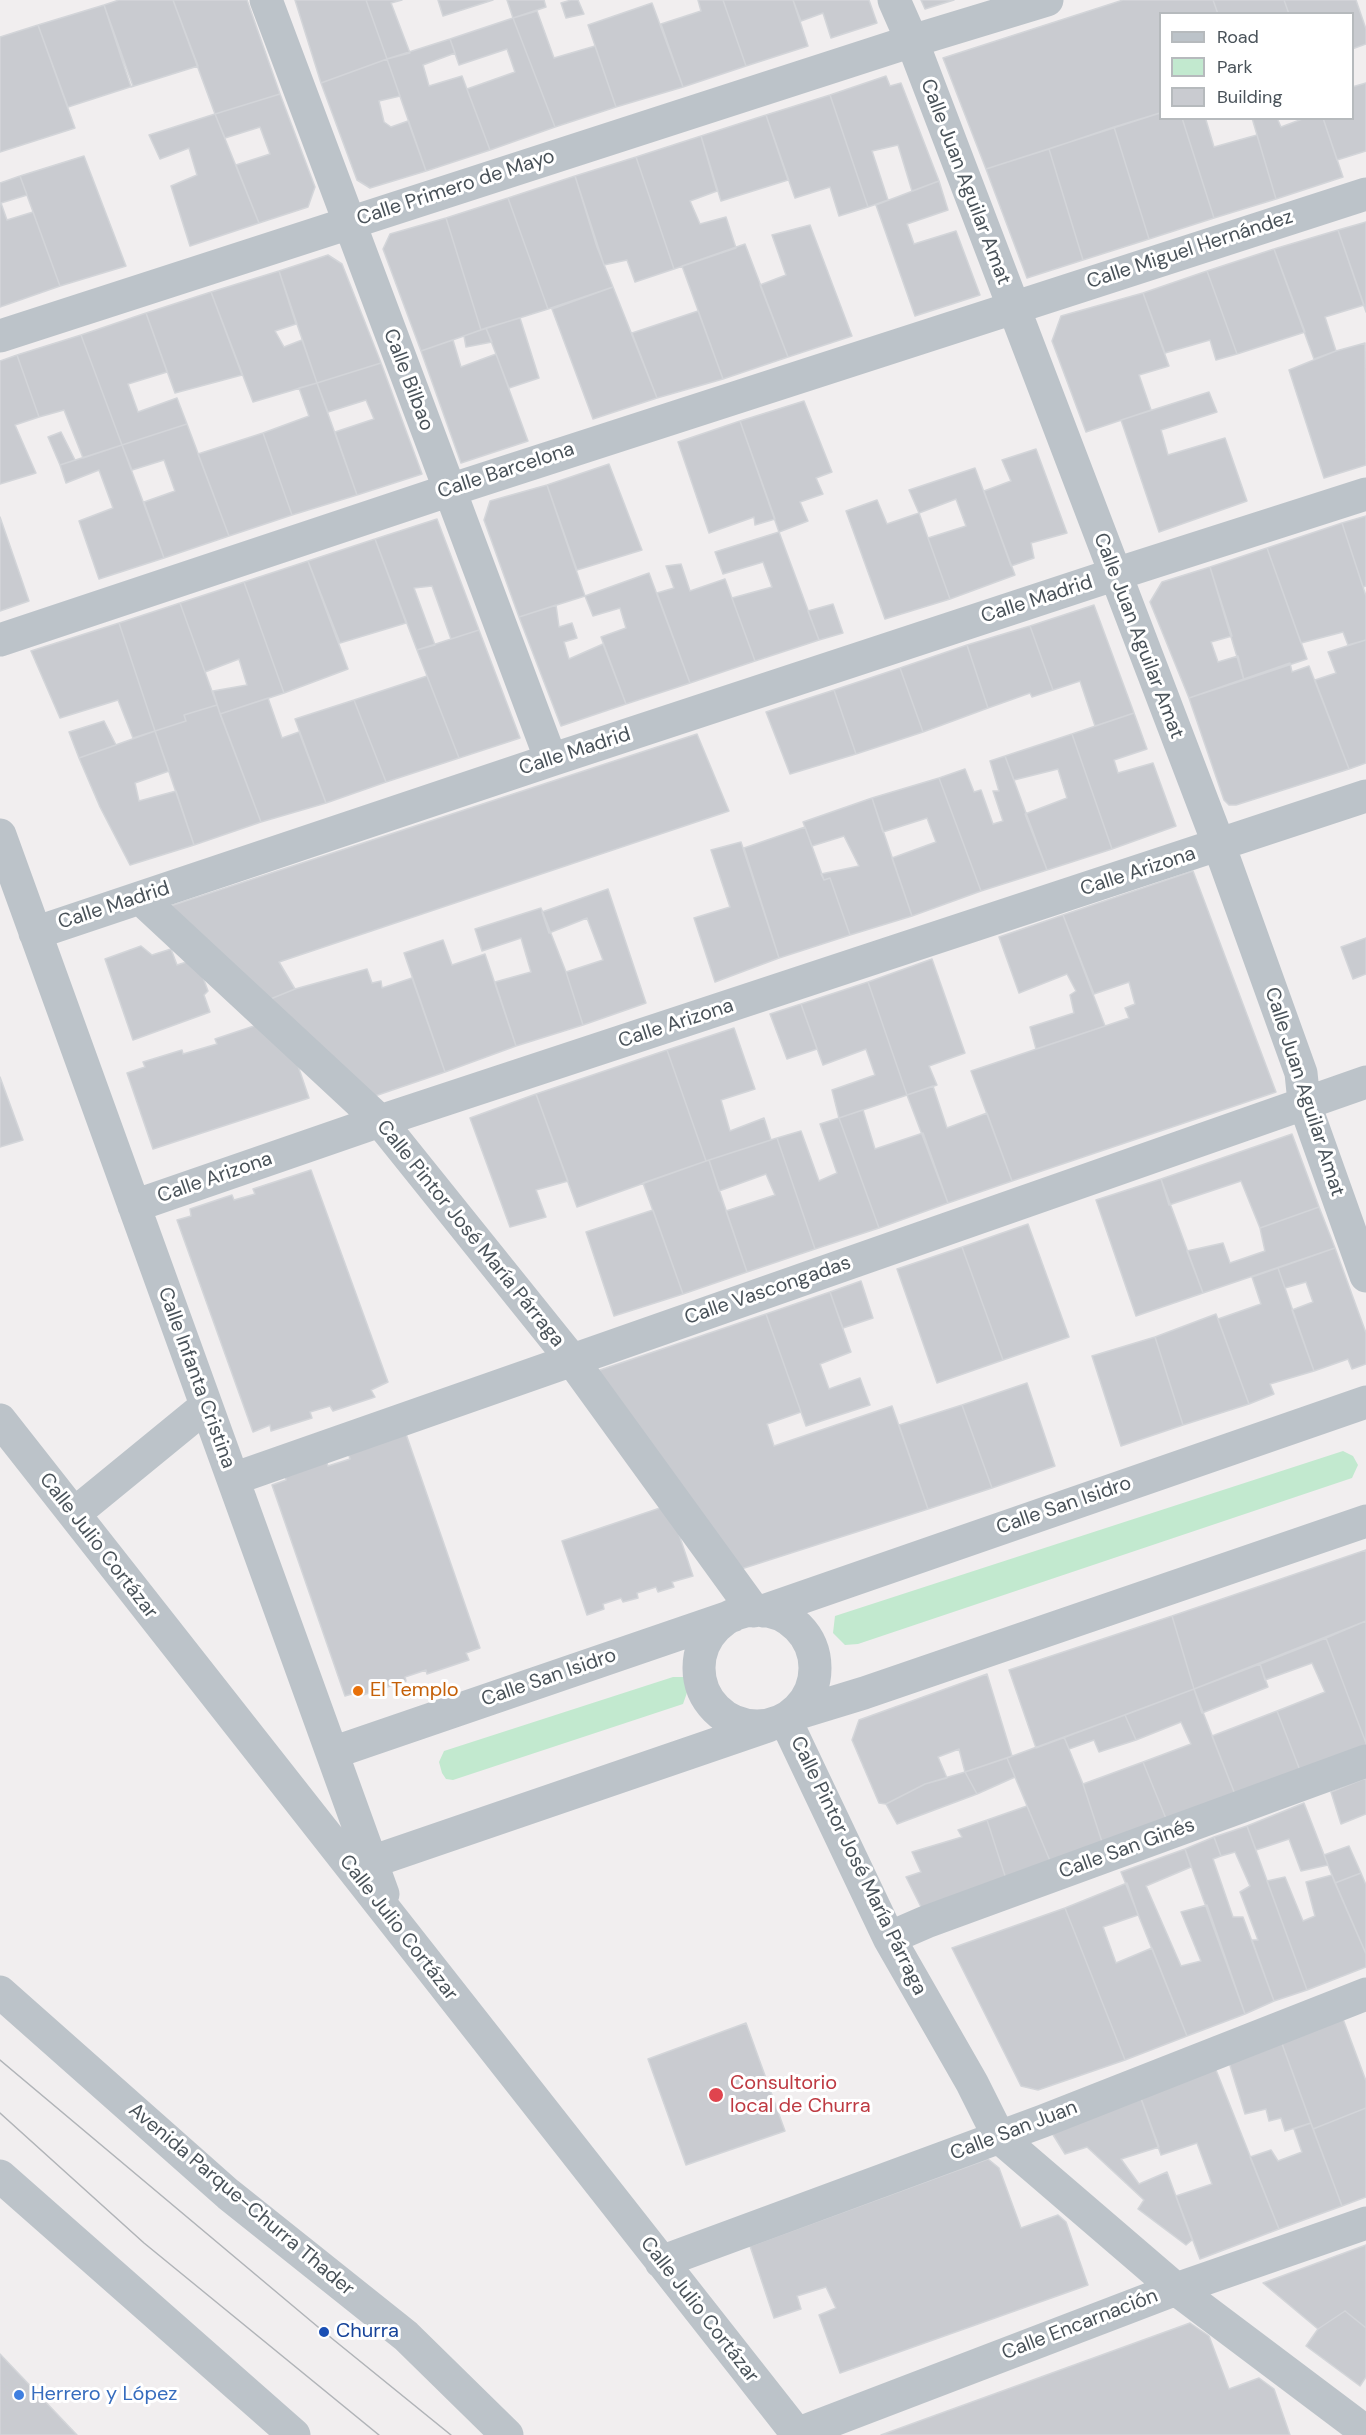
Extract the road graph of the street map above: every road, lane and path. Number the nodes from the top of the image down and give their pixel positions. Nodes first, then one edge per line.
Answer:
1 (266, 0) edge
2 (894, 0) edge
3 (1047, 0) edge
4 (912, 41) junction
5 (1366, 194) edge
6 (350, 223) junction
7 (1014, 307) junction
8 (0, 336) edge
9 (450, 490) junction
10 (1366, 494) edge
11 (1116, 574) junction
12 (0, 640) edge
13 (551, 760) junction
14 (1366, 796) edge
15 (0, 836) edge
16 (1219, 845) junction
17 (140, 898) junction
18 (35, 933) junction
19 (1366, 1082) edge
20 (1304, 1102) junction
21 (380, 1121) junction
22 (134, 1206) junction
23 (1366, 1276) edge
24 (572, 1360) junction
25 (1366, 1402) edge
26 (206, 1406) junction
27 (0, 1420) edge
28 (233, 1479) junction
29 (74, 1514) junction
30 (1366, 1521) edge
31 (750, 1612) junction
32 (782, 1720) junction
33 (332, 1753) junction
34 (1366, 1761) edge
35 (371, 1862) junction
36 (393, 1921) junction
37 (889, 1938) junction
38 (0, 1992) edge
39 (1366, 1994) edge
40 (999, 2137) junction
41 (0, 2176) edge
42 (1366, 2223) edge
43 (661, 2262) junction
44 (1176, 2289) junction
45 (1366, 2432) edge
46 (797, 2434) edge
47 (294, 2435) edge
48 (507, 2435) edge

1 - 6 street, Calle Bilbao
2 - 4 street, Calle Juan Aguilar Amat
3 - 4 street, Calle Primero de Mayo
4 - 6 street, Calle Primero de Mayo
4 - 7 street, Calle Juan Aguilar Amat
5 - 7 street, Calle Miguel Hernández
6 - 8 street, Calle Primero de Mayo
6 - 9 street, Calle Bilbao
7 - 9 street, Calle Barcelona
7 - 11 street, Calle Juan Aguilar Amat
9 - 12 street, Calle Barcelona
9 - 13 street, Calle Bilbao
10 - 11 street, Calle Madrid
11 - 13 street, Calle Madrid
11 - 16 street, Calle Juan Aguilar Amat
13 - 17 street, Calle Madrid
14 - 16 street, Calle Arizona
15 - 18 street, Calle Infanta Cristina
16 - 20 street, Calle Juan Aguilar Amat
16 - 21 street, Calle Arizona
17 - 18 street, Calle Madrid
17 - 21 street, Calle Pintor José María Párraga
18 - 22 street, Calle Infanta Cristina
19 - 20 street, Calle Vascongadas
20 - 23 street, Calle Juan Aguilar Amat
20 - 24 street, Calle Vascongadas
21 - 22 street, Calle Arizona
21 - 24 street, Calle Pintor José María Párraga
22 - 26 street, Calle Infanta Cristina
24 - 28 street, Calle Vascongadas
24 - 31 street, Calle Pintor José María Párraga
25 - 31 street, Calle San Isidro
26 - 28 street, Calle Infanta Cristina
26 - 29 street
27 - 29 street, Calle Julio Cortázar
28 - 33 street, Calle Infanta Cristina
29 - 36 street, Calle Julio Cortázar
30 - 32 street
31 - 32 street
31 - 32 street
31 - 33 street, Calle San Isidro
32 - 35 street
32 - 37 street, Calle Pintor José María Párraga
33 - 35 street, Calle Infanta Cristina
34 - 37 street, Calle San Ginés
35 - 36 street, Calle Infanta Cristina
36 - 43 street, Calle Julio Cortázar
37 - 40 street, Calle Pintor José María Párraga
38 - 48 street, Avenida Parque-Churra Thader
39 - 40 street, Calle San Juan
40 - 43 street, Calle San Juan
40 - 44 street, Calle Pintor José María Párraga
41 - 47 street
42 - 44 street, Calle Encarnación
43 - 46 street, Calle Julio Cortázar
44 - 45 street, Calle Pintor José María Párraga
44 - 46 street, Calle Encarnación

